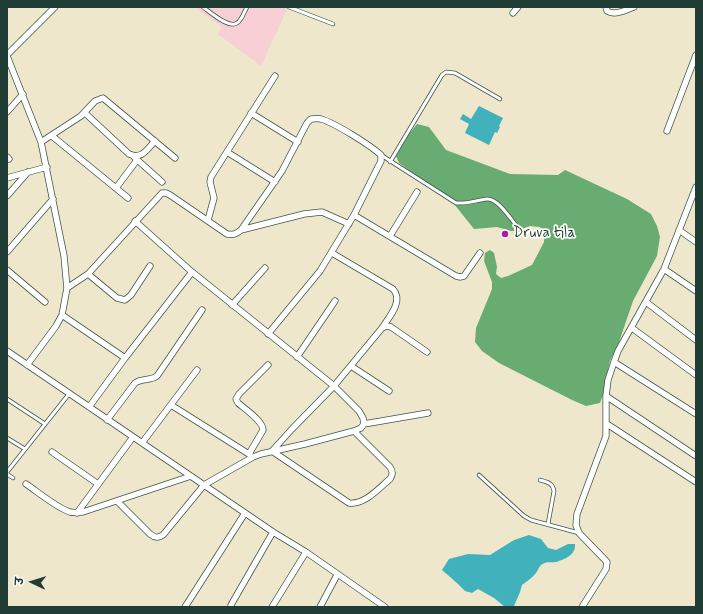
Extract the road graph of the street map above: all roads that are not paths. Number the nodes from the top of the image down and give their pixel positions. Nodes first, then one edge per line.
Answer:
1 (55, 7) edge
2 (203, 7) edge
3 (247, 7) edge
4 (289, 7) edge
5 (518, 7) edge
6 (606, 7) edge
7 (634, 7) edge
8 (513, 13) dead end
9 (333, 24) dead end
10 (7, 55) edge
11 (696, 55) edge
12 (8, 66) edge
13 (275, 76) dead end
14 (23, 94) junction
15 (500, 99) dead end
16 (7, 112) edge
17 (85, 113) junction
18 (251, 113) junction
19 (667, 131) dead end
20 (52, 136) junction
21 (155, 141) junction
22 (41, 142) junction
23 (298, 142) junction
24 (227, 152) junction
25 (381, 155) junction
26 (135, 158) junction
27 (175, 158) dead end
28 (390, 162) junction
29 (47, 166) junction
30 (28, 172) junction
31 (7, 178) edge
32 (162, 182) dead end
33 (275, 182) junction
34 (696, 187) edge
35 (116, 188) junction
36 (417, 192) dead end
37 (7, 196) edge
38 (128, 198) dead end
39 (53, 199) junction
40 (354, 215) junction
41 (208, 220) junction
42 (135, 221) junction
43 (349, 224) junction
44 (518, 229) dead end
45 (241, 230) junction
46 (679, 230) junction
47 (390, 236) junction
48 (696, 242) edge
49 (7, 252) edge
50 (332, 253) junction
51 (480, 253) dead end
52 (150, 266) dead end
53 (265, 268) dead end
54 (664, 269) junction
55 (7, 270) edge
56 (192, 272) junction
57 (88, 274) junction
58 (67, 288) junction
59 (696, 291) edge
60 (336, 301) dead end
61 (45, 302) dead end
62 (646, 302) junction
63 (232, 305) junction
64 (202, 310) dead end
65 (62, 315) junction
66 (382, 328) junction
67 (632, 328) junction
68 (268, 334) junction
69 (696, 340) edge
70 (7, 352) edge
71 (427, 352) dead end
72 (297, 357) junction
73 (125, 358) junction
74 (614, 362) junction
75 (27, 365) junction
76 (268, 365) dead end
77 (351, 366) junction
78 (197, 370) dead end
79 (696, 375) edge
80 (334, 386) junction
81 (389, 391) dead end
82 (69, 394) junction
83 (606, 396) junction
84 (7, 399) edge
85 (171, 405) junction
86 (90, 407) junction
87 (428, 413) dead end
88 (696, 414) edge
89 (107, 420) junction
90 (45, 424) junction
91 (364, 424) junction
92 (607, 424) junction
93 (354, 431) junction
94 (133, 437) junction
95 (7, 438) edge
96 (142, 443) junction
97 (25, 449) junction
98 (272, 451) junction
99 (52, 452) dead end
100 (251, 455) junction
101 (696, 456) edge
102 (7, 473) edge
103 (479, 475) dead end
104 (191, 476) junction
105 (13, 478) dead end
106 (540, 480) dead end
107 (696, 482) edge
108 (26, 484) dead end
109 (98, 484) junction
110 (204, 485) junction
111 (117, 500) junction
112 (77, 513) junction
113 (244, 513) junction
114 (548, 524) junction
115 (273, 532) junction
116 (579, 533) junction
117 (306, 552) junction
118 (337, 575) junction
119 (231, 605) dead end
120 (185, 607) edge
121 (272, 607) edge
122 (320, 607) edge
123 (385, 607) edge
124 (582, 607) edge

1 - 10 street
2 - 3 lane
4 - 9 lane
5 - 8 street
6 - 7 street
10 - 12 street
11 - 19 street
12 - 14 street
13 - 18 street
14 - 16 street
14 - 22 street
15 - 28 lane
17 - 20 street
17 - 21 street
17 - 26 street
18 - 23 street
18 - 24 street
20 - 22 street
20 - 35 street
21 - 26 street
21 - 27 street
22 - 29 street
23 - 25 street
23 - 33 street
24 - 33 street
24 - 41 street
25 - 28 lane
25 - 40 street
26 - 32 street
26 - 35 street
28 - 44 lane
29 - 30 street
29 - 39 street
30 - 31 street
30 - 37 street
33 - 45 street
34 - 46 street
35 - 38 street
36 - 47 street
39 - 49 street
39 - 58 street
40 - 43 street
40 - 47 street
41 - 42 street
41 - 45 street
42 - 56 street
42 - 57 street
43 - 45 street
43 - 50 street
46 - 48 street
46 - 54 street
47 - 51 street
50 - 66 street
50 - 68 street
52 - 57 street
53 - 63 street
54 - 59 street
54 - 62 street
55 - 61 street
56 - 63 street
56 - 73 street
57 - 58 street
58 - 65 street
60 - 72 street
62 - 67 street
62 - 69 street
63 - 68 street
64 - 89 street
65 - 73 street
65 - 75 street
66 - 71 street
66 - 77 street
67 - 74 street
67 - 79 street
68 - 72 street
70 - 75 street
72 - 80 street
73 - 86 street
74 - 83 street
74 - 88 street
75 - 82 street
76 - 100 street
77 - 80 street
77 - 81 street
78 - 85 street
80 - 91 street
80 - 98 street
82 - 86 street
82 - 90 lane
83 - 92 street
83 - 101 street
84 - 90 lane
85 - 96 street
85 - 100 street
86 - 89 street
87 - 91 street
89 - 94 street
90 - 97 lane
91 - 93 street
92 - 107 street
92 - 116 street
93 - 98 street
93 - 98 street
94 - 96 street
94 - 109 street
95 - 97 lane
96 - 104 street
97 - 102 lane
98 - 100 street
99 - 109 street
100 - 110 street
102 - 105 lane
103 - 114 lane
104 - 110 street
104 - 111 street
106 - 114 lane
108 - 112 street
109 - 112 street
110 - 111 street
110 - 113 street
111 - 112 street
113 - 115 street
113 - 120 street
114 - 116 lane
115 - 117 street
115 - 119 street
116 - 124 street
117 - 118 street
117 - 121 street
118 - 122 street
118 - 123 street

